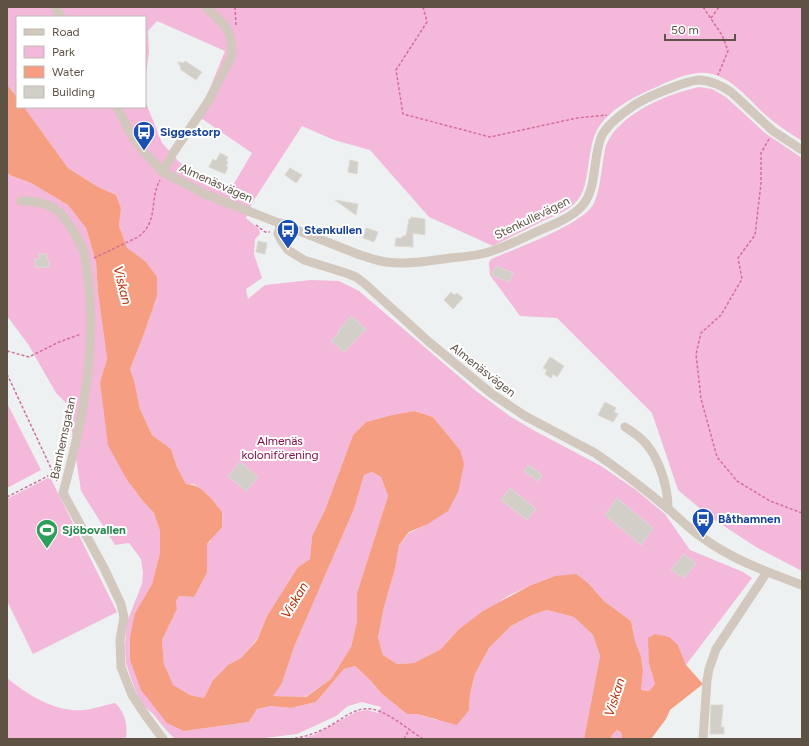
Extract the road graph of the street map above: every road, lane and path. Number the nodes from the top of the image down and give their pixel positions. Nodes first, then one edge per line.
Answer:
1 (55, 7) edge
2 (206, 7) edge
3 (423, 7) edge
4 (704, 7) edge
5 (719, 7) edge
6 (61, 16) edge
7 (711, 18) junction
8 (715, 82) junction
9 (117, 108) edge
10 (608, 115) dead end
11 (773, 131) junction
12 (802, 150) edge
13 (163, 172) junction
14 (21, 201) dead end
15 (281, 223) junction
16 (94, 258) dead end
17 (91, 324) junction
18 (7, 351) edge
19 (7, 374) edge
20 (625, 427) dead end
21 (54, 473) junction
22 (63, 493) junction
23 (7, 497) edge
24 (668, 508) junction
25 (802, 513) edge
26 (767, 572) junction
27 (802, 585) edge
28 (409, 730) junction
29 (163, 739) edge
30 (290, 739) edge
31 (404, 739) edge
32 (423, 739) edge
33 (703, 739) edge

1 - 6 street
2 - 13 street, Almenäsvägen
3 - 10 path
4 - 7 path
5 - 7 path
7 - 8 path
8 - 11 street, Stenkullevägen
8 - 15 street, Stenkullevägen
9 - 13 street, Almenäsvägen
11 - 12 street, Stenkullevägen
11 - 25 path
13 - 15 street, Almenäsvägen
13 - 16 path
14 - 17 street, Barnhemsgatan
15 - 24 street, Almenäsvägen
17 - 18 path
17 - 22 street, Barnhemsgatan
19 - 21 path
20 - 24 street
21 - 22 path
21 - 23 path
22 - 29 street, Barnhemsgatan
24 - 26 street, Almenäsvägen
26 - 27 street, Almenäsvägen
26 - 33 street
28 - 30 path
28 - 31 path
28 - 32 path

